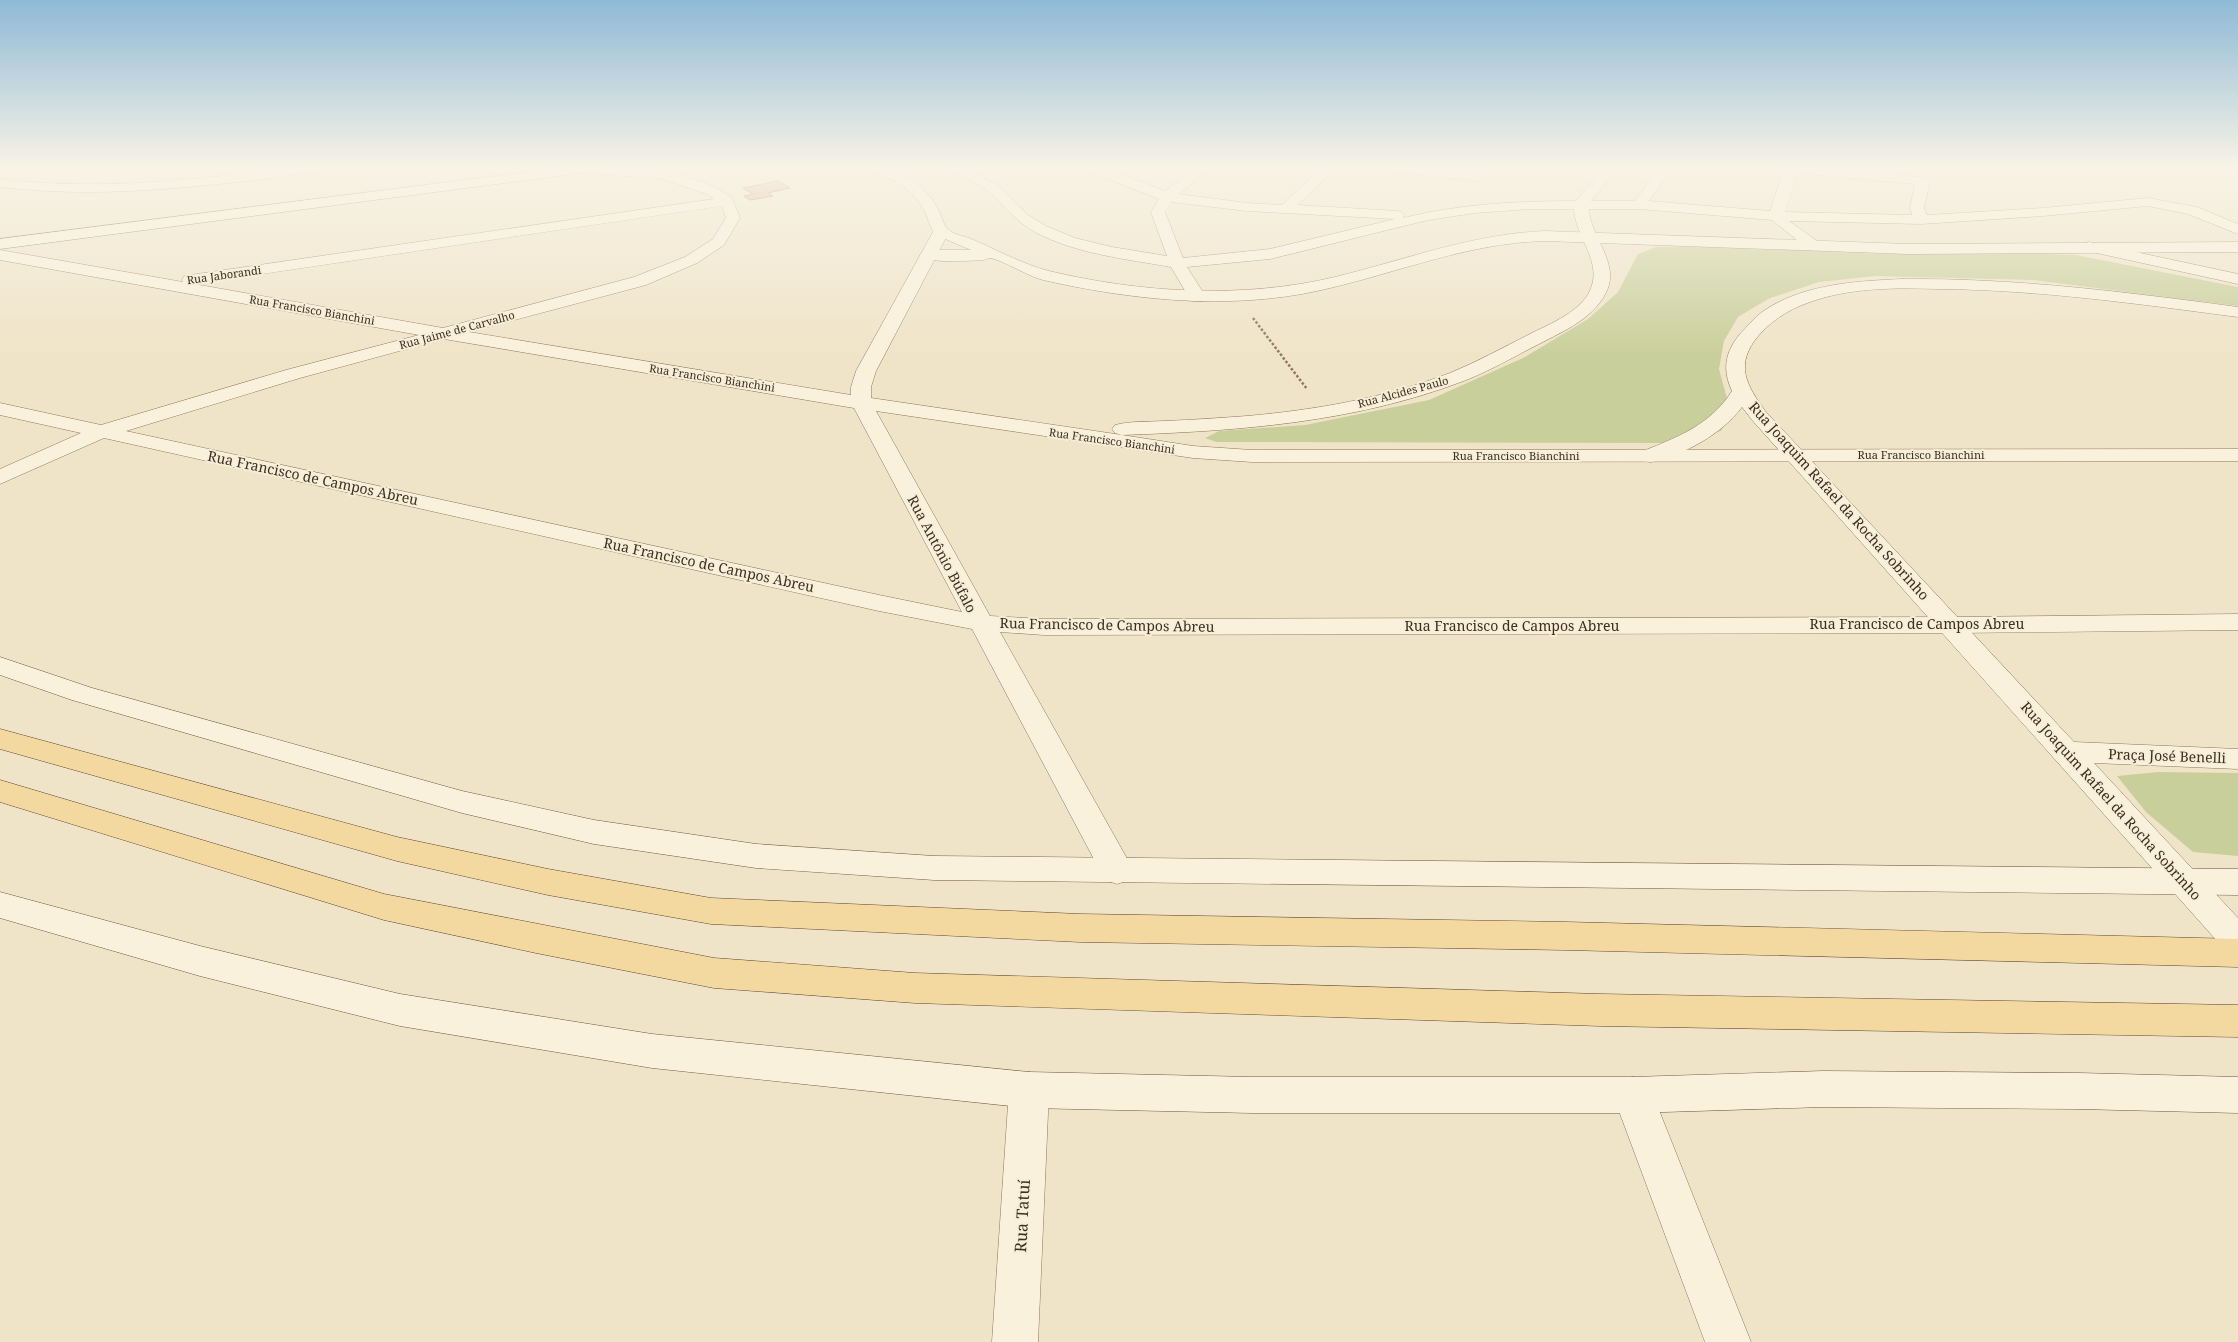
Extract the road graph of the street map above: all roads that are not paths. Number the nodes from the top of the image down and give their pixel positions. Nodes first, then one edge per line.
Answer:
1 (106, 231) edge
2 (527, 231) edge
3 (728, 231) edge
4 (1045, 231) edge
5 (1165, 231) edge
6 (1369, 231) edge
7 (1587, 231) edge
8 (1795, 231) edge
9 (941, 232) joint
10 (72, 235) junction
11 (1590, 238) junction
12 (0, 244) edge
13 (1814, 246) junction
14 (2238, 246) edge
15 (2089, 248) junction
16 (0, 254) edge
17 (928, 255) junction
18 (993, 255) junction
19 (30, 260) junction
20 (1177, 263) junction
21 (2238, 279) edge
22 (166, 284) junction
23 (1197, 297) junction
24 (2238, 312) edge
25 (440, 333) junction
26 (1741, 392) junction
27 (861, 403) junction
28 (0, 409) edge
29 (100, 432) junction
30 (1045, 432) junction
31 (2238, 455) edge
32 (1651, 456) junction
33 (1797, 456) junction
34 (0, 477) edge
35 (2238, 622) edge
36 (980, 623) junction
37 (1951, 625) junction
38 (0, 666) edge
39 (0, 739) edge
40 (2066, 752) junction
41 (2238, 759) edge
42 (0, 791) edge
43 (1117, 871) junction
44 (2183, 880) junction
45 (2238, 882) edge
46 (0, 905) edge
47 (2238, 941) edge
48 (2238, 953) edge
49 (2238, 1021) edge
50 (1029, 1090) junction
51 (1633, 1095) junction
52 (2238, 1095) edge
53 (1015, 1342) edge
54 (1728, 1342) edge

1 - 10 street
2 - 22 street, Rua Jaborandi
3 - 25 street, Rua Jaime de Carvalho
4 - 20 street
5 - 20 street
6 - 20 street
7 - 11 street, Rua Alcides Paulo
8 - 13 street
9 - 17 street
9 - 18 street
10 - 12 street
10 - 19 street
11 - 13 street
11 - 23 street
11 - 30 street, Rua Alcides Paulo
13 - 15 street
14 - 15 street
15 - 21 street
16 - 19 street, Rua Francisco Bianchini
17 - 18 street
17 - 27 street
18 - 23 street
19 - 22 street, Rua Francisco Bianchini
20 - 23 street
22 - 25 street, Rua Francisco Bianchini
24 - 26 street, Rua Joaquim Rafael da Rocha Sobrinho
25 - 27 street, Rua Francisco Bianchini
25 - 29 street, Rua Jaime de Carvalho
26 - 32 street
26 - 33 street, Rua Joaquim Rafael da Rocha Sobrinho
27 - 30 street, Rua Francisco Bianchini
27 - 36 street, Rua Antônio Búfalo
28 - 29 street, Rua Francisco de Campos Abreu
29 - 34 street, Rua Jaime de Carvalho
29 - 36 street, Rua Francisco de Campos Abreu
30 - 32 street, Rua Francisco Bianchini
31 - 33 street, Rua Francisco Bianchini
32 - 33 street, Rua Francisco Bianchini
33 - 37 street, Rua Joaquim Rafael da Rocha Sobrinho
35 - 37 street, Rua Francisco de Campos Abreu
36 - 37 street, Rua Francisco de Campos Abreu
36 - 43 street, Rua Antônio Búfalo
37 - 40 street, Rua Joaquim Rafael da Rocha Sobrinho
38 - 43 street
39 - 48 main road
40 - 41 street, Praça José Benelli
40 - 44 street, Rua Joaquim Rafael da Rocha Sobrinho
42 - 49 main road
43 - 44 street
44 - 45 street
44 - 47 street, Rua Joaquim Rafael da Rocha Sobrinho
46 - 50 street
50 - 51 street
50 - 53 street, Rua Tatuí
51 - 52 street
51 - 54 street

